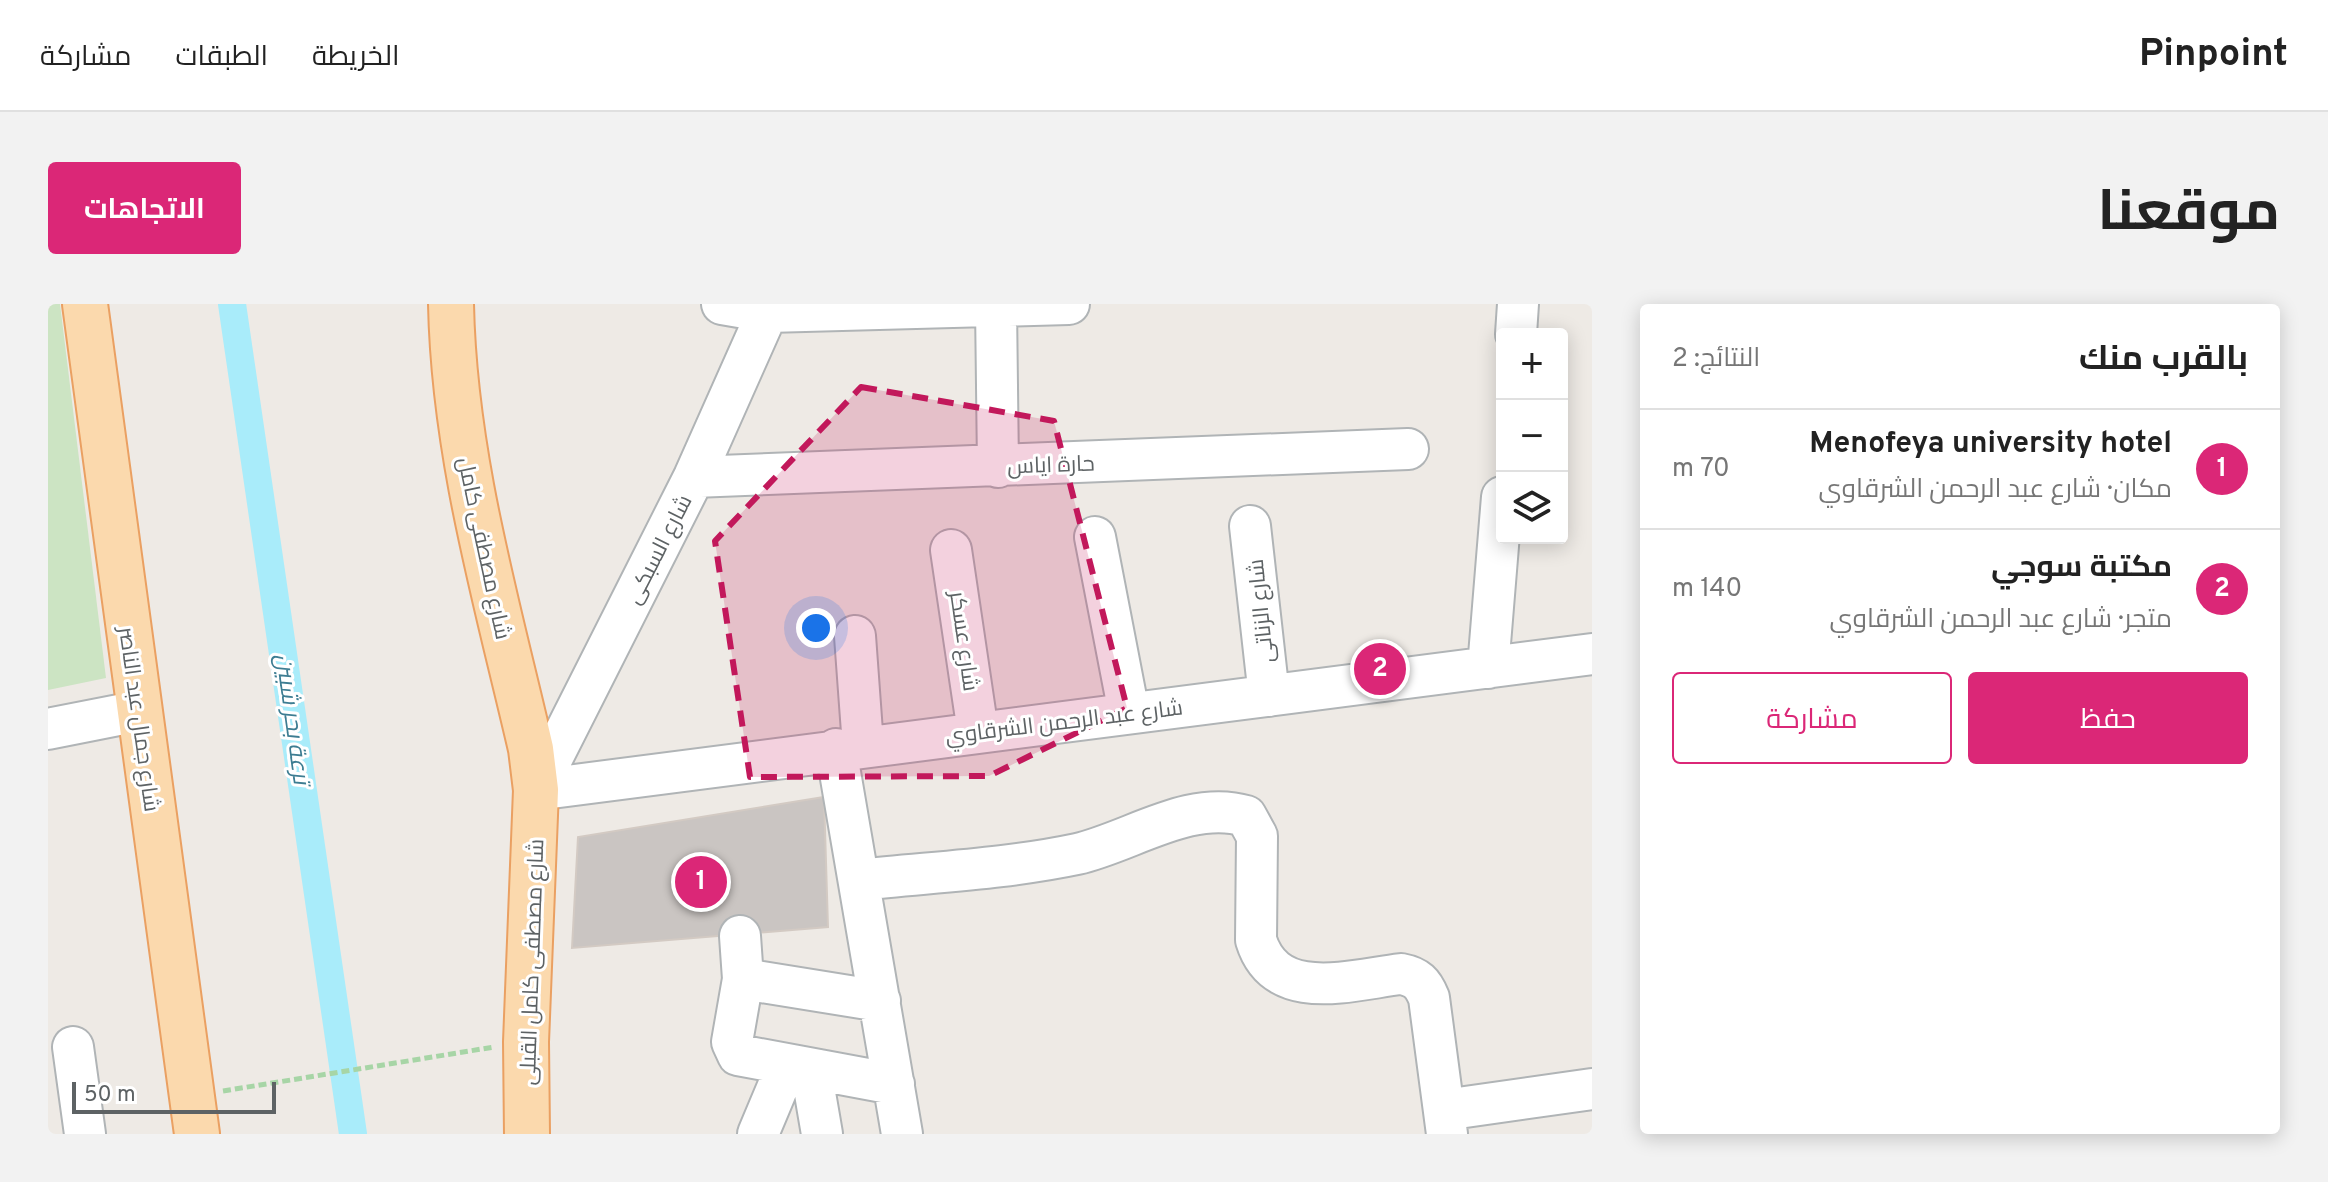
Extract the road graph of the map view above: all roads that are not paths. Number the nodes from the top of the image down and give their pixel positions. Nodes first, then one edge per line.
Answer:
1 (85, 304) edge
2 (451, 304) edge
3 (722, 304) edge
4 (1069, 304) edge
5 (1518, 304) edge
6 (996, 306) junction
7 (769, 308) edge
8 (1516, 328) edge
9 (1408, 449) dead end
10 (998, 467) junction
11 (694, 477) junction
12 (1250, 526) dead end
13 (1095, 537) dead end
14 (1498, 544) edge
15 (951, 550) dead end
16 (855, 636) dead end
17 (1592, 654) edge
18 (1488, 668) junction
19 (1269, 696) junction
20 (139, 711) junction
21 (1129, 713) junction
22 (48, 729) edge
23 (978, 732) junction
24 (850, 747) junction
25 (536, 790) junction
26 (859, 880) junction
27 (740, 936) dead end
28 (743, 979) junction
29 (880, 1001) junction
30 (73, 1047) dead end
31 (799, 1067) junction
32 (894, 1084) junction
33 (1592, 1089) edge
34 (1445, 1122) edge
35 (85, 1134) edge
36 (197, 1134) edge
37 (527, 1134) edge
38 (758, 1134) edge
39 (822, 1134) edge
40 (902, 1134) edge

1 - 20 main road, شارع جمال عبد الناصر
2 - 25 main road, شارع مصطفى كامل
3 - 7 street
4 - 6 street
5 - 8 street
6 - 7 street
6 - 10 street
7 - 11 street, شارع السبكى
9 - 10 street, حارة اياس
10 - 11 street, حارة اياس
11 - 25 street, شارع السبكى
12 - 19 street, شارع الزناتى
13 - 21 street
14 - 18 street
15 - 23 street, شارع عسكر
16 - 24 street
17 - 18 street, شارع عبد الرحمن الشرقاوي
18 - 19 street, شارع عبد الرحمن الشرقاوي
19 - 21 street, شارع عبد الرحمن الشرقاوي
20 - 22 street
20 - 36 main road, شارع جمال عبد الناصر
21 - 23 street, شارع عبد الرحمن الشرقاوي
23 - 24 street, شارع عبد الرحمن الشرقاوي
24 - 25 street, شارع عبد الرحمن الشرقاوي
24 - 26 street
25 - 37 main road, شارع مصطفى كامل القبلى
26 - 29 street
26 - 34 street
27 - 28 street
28 - 29 street
28 - 31 street
29 - 32 street
30 - 35 street
31 - 32 street
31 - 38 street
31 - 39 street
32 - 40 street
33 - 34 street

